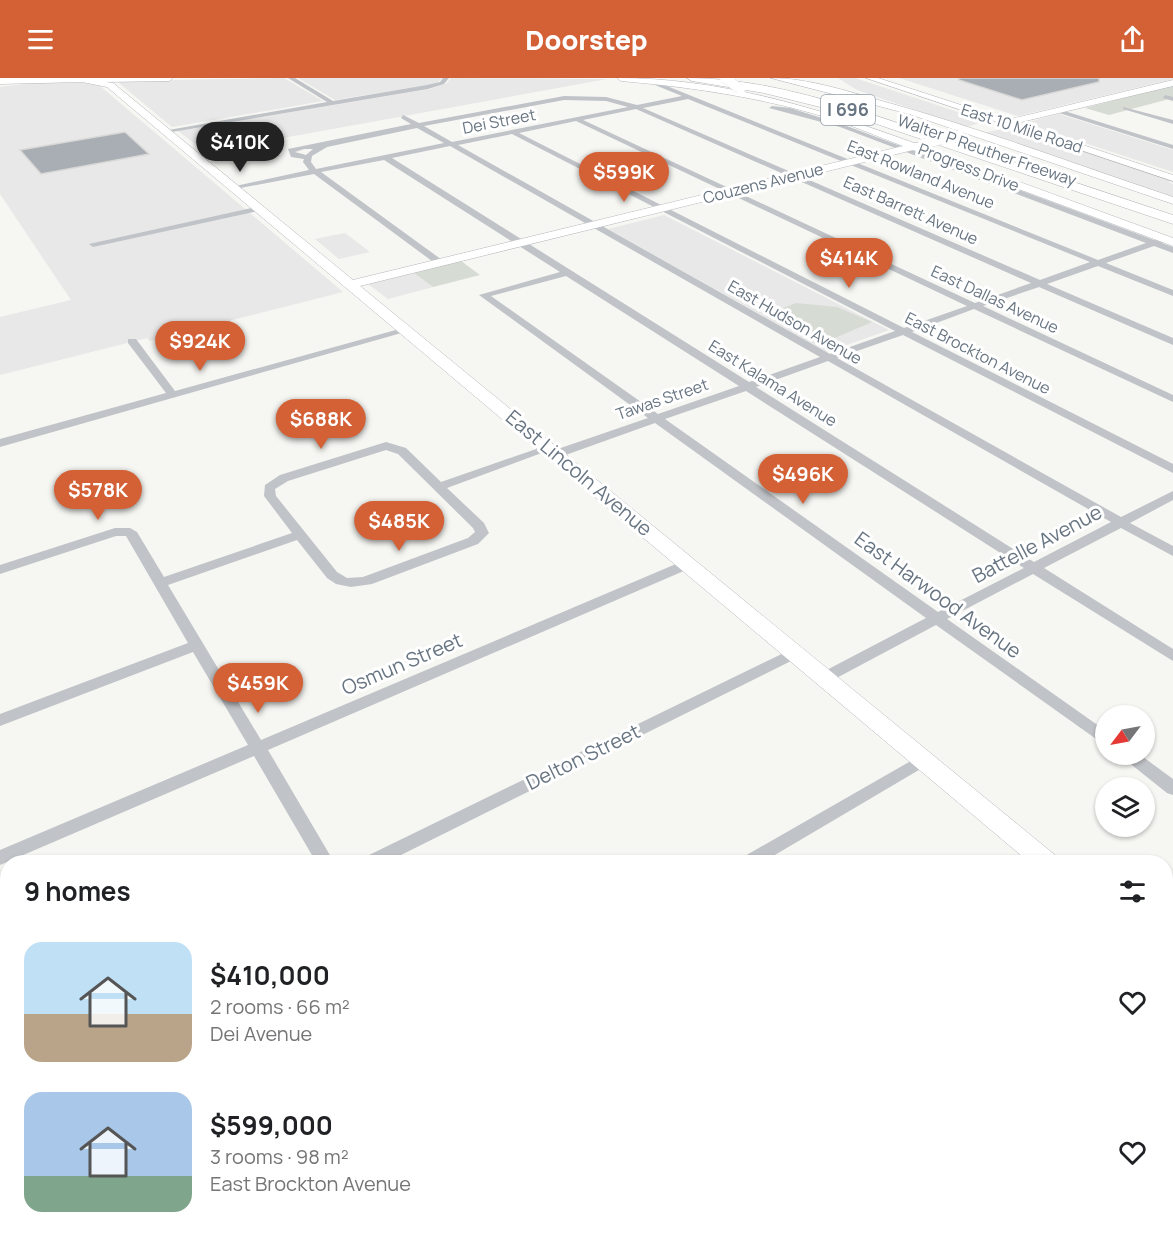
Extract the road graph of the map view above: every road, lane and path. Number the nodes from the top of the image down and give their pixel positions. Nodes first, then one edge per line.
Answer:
1 (38, 78) edge
2 (169, 78) edge
3 (291, 78) edge
4 (446, 78) edge
5 (621, 78) edge
6 (692, 78) edge
7 (726, 78) edge
8 (775, 78) edge
9 (781, 78) edge
10 (870, 78) edge
11 (126, 79) edge
12 (84, 80) junction
13 (836, 80) dead end
14 (21, 81) junction
15 (0, 82) edge
16 (1173, 83) edge
17 (657, 84) dead end
18 (110, 85) junction
19 (688, 97) junction
20 (331, 102) junction
21 (772, 104) junction
22 (636, 107) junction
23 (1125, 108) dead end
24 (912, 111) junction
25 (1058, 111) junction
26 (403, 117) dead end
27 (576, 119) junction
28 (1173, 122) edge
29 (1007, 123) junction
30 (417, 125) junction
31 (166, 131) junction
32 (513, 132) junction
33 (970, 132) junction
34 (451, 144) junction
35 (913, 146) junction
36 (319, 147) junction
37 (1173, 147) edge
38 (307, 157) junction
39 (385, 157) junction
40 (1048, 159) junction
41 (850, 161) junction
42 (315, 171) junction
43 (794, 175) junction
44 (1173, 177) edge
45 (235, 187) junction
46 (729, 192) junction
47 (1173, 201) edge
48 (1173, 207) edge
49 (260, 208) junction
50 (661, 208) junction
51 (1173, 215) edge
52 (1173, 220) edge
53 (592, 226) junction
54 (1169, 240) edge
55 (518, 243) junction
56 (1154, 243) junction
57 (93, 244) dead end
58 (1173, 250) edge
59 (439, 262) junction
60 (1098, 262) junction
61 (565, 273) junction
62 (1039, 283) junction
63 (352, 284) junction
64 (1173, 292) edge
65 (975, 306) junction
66 (407, 330) junction
67 (903, 331) junction
68 (132, 341) dead end
69 (1173, 342) edge
70 (827, 358) junction
71 (745, 387) junction
72 (173, 395) junction
73 (1173, 399) edge
74 (656, 418) junction
75 (0, 443) edge
76 (552, 451) junction
77 (1173, 469) edge
78 (439, 487) junction
79 (1173, 495) edge
80 (1120, 523) junction
81 (300, 535) junction
82 (1173, 552) edge
83 (688, 564) junction
84 (1033, 568) junction
85 (0, 570) edge
86 (161, 583) junction
87 (936, 619) junction
88 (198, 645) junction
89 (794, 653) junction
90 (1173, 656) edge
91 (824, 678) junction
92 (0, 720) edge
93 (1095, 732) edge
94 (258, 748) junction
95 (923, 760) junction
96 (1141, 765) edge
97 (1173, 788) edge
98 (7, 855) edge
99 (321, 855) edge
100 (385, 855) edge
101 (761, 855) edge
102 (1038, 855) edge

1 - 14 street
2 - 11 street
3 - 20 street
4 - 20 street
5 - 21 street, Progress Drive
6 - 52 highway, Walter P Reuther Freeway / I 696
7 - 21 street, bridge
7 - 51 highway, Walter P Reuther Freeway / I 696
8 - 9 street
9 - 24 street
10 - 29 street, East 10 Mile Road
11 - 12 street
11 - 18 street
12 - 14 street
12 - 18 street, East Lincoln Avenue
13 - 24 street
14 - 15 street
16 - 25 street, Couzens Avenue
17 - 19 street, East Rowland Avenue
18 - 31 street, East Lincoln Avenue
19 - 22 street, Dei Street
19 - 41 street, East Rowland Avenue
20 - 31 street
21 - 35 street, Progress Drive
22 - 27 street, Dei Street
22 - 30 street, East Barrett Avenue
22 - 43 street, East Barrett Avenue
23 - 28 street
24 - 33 street
25 - 29 street, Couzens Avenue
25 - 37 street
26 - 30 street, East Hudson Avenue
27 - 32 street, Dei Street
27 - 46 street, East Dallas Avenue
29 - 33 street, Couzens Avenue
29 - 44 street, East 10 Mile Road
30 - 34 street, East Hudson Avenue
30 - 36 street, East Barrett Avenue
31 - 45 street, East Lincoln Avenue
32 - 34 street, Dei Street
32 - 50 street, East Brockton Avenue
33 - 35 street, Couzens Avenue, bridge
33 - 40 street
34 - 39 street, Dei Street
34 - 53 street, East Hudson Avenue
35 - 41 street, Couzens Avenue
35 - 54 street, Progress Drive
35 - 56 street
36 - 38 street
36 - 38 street
38 - 42 street
39 - 42 street, Dei Street
39 - 55 street, East Kalama Avenue
40 - 47 street
40 - 48 highway
41 - 43 street, Couzens Avenue
41 - 60 street, East Rowland Avenue
42 - 45 street, Dei Street
42 - 59 street
43 - 46 street, Couzens Avenue
43 - 62 street, East Barrett Avenue
45 - 49 street, East Lincoln Avenue
46 - 50 street, Couzens Avenue
46 - 65 street, East Dallas Avenue
49 - 57 street
49 - 63 street, East Lincoln Avenue
50 - 53 street, Couzens Avenue
50 - 67 street, East Brockton Avenue
53 - 55 street, Couzens Avenue
53 - 70 street, East Hudson Avenue
54 - 56 street, Tawas Street
55 - 59 street, Couzens Avenue
55 - 61 street, East Kalama Avenue
56 - 58 street
56 - 60 street, Tawas Street
59 - 63 street, Couzens Avenue
60 - 62 street, Tawas Street
60 - 64 street, East Rowland Avenue
61 - 71 street, East Kalama Avenue
61 - 74 street, East Harwood Avenue
62 - 65 street, Tawas Street
62 - 69 street, East Barrett Avenue
63 - 66 street, East Lincoln Avenue
65 - 67 street, Tawas Street
65 - 73 street, East Dallas Avenue
66 - 72 street
66 - 76 street, East Lincoln Avenue
67 - 70 street, Tawas Street
67 - 77 street, East Brockton Avenue
68 - 72 street
70 - 71 street, Tawas Street
70 - 80 street, East Hudson Avenue
71 - 74 street, Tawas Street
71 - 84 street, East Kalama Avenue
72 - 75 street
74 - 76 street, Tawas Street
74 - 87 street, East Harwood Avenue
76 - 78 street, Tawas Street
76 - 83 street, East Lincoln Avenue
78 - 81 street
78 - 81 street
79 - 80 street, Battelle Avenue
80 - 82 street, East Hudson Avenue
80 - 84 street, Battelle Avenue
81 - 86 street
83 - 89 street, East Lincoln Avenue
83 - 94 street, Osmun Street
84 - 87 street, Battelle Avenue
84 - 90 street, East Kalama Avenue
85 - 86 street
86 - 88 street
87 - 91 street, Battelle Avenue
87 - 93 street, East Harwood Avenue
88 - 92 street
88 - 94 street
89 - 91 street, East Lincoln Avenue
89 - 100 street, Delton Street
91 - 95 street, East Lincoln Avenue
94 - 98 street, Osmun Street
94 - 99 street
95 - 101 street
95 - 102 street, East Lincoln Avenue
96 - 97 street

